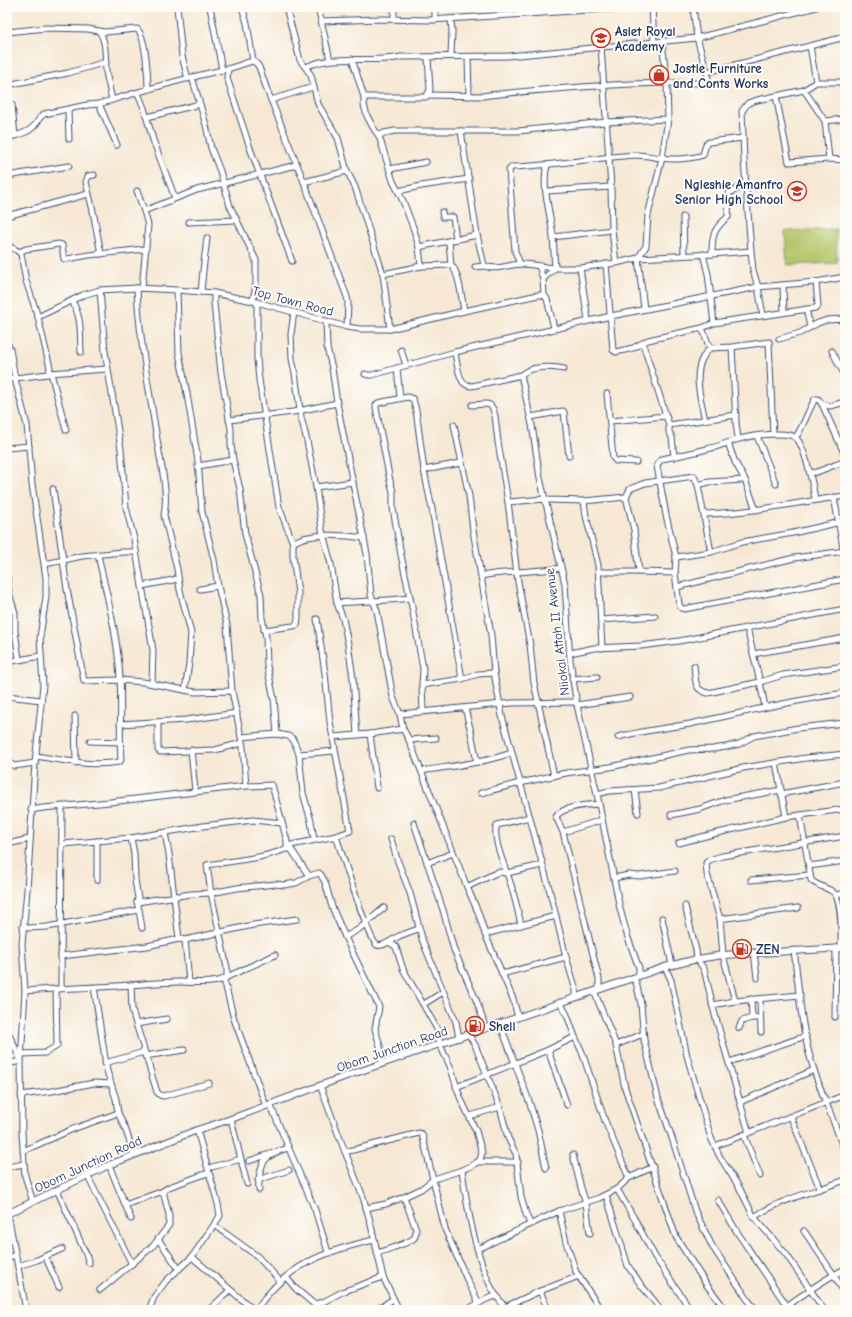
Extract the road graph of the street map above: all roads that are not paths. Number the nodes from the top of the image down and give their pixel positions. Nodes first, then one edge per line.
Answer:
1 (177, 7) edge
2 (210, 7) edge
3 (242, 7) edge
4 (286, 7) edge
5 (318, 7) edge
6 (394, 7) edge
7 (435, 7) edge
8 (693, 7) edge
9 (816, 7) edge
10 (842, 7) edge
11 (652, 8) edge
12 (799, 9) edge
13 (845, 17) edge
14 (394, 19) junction
15 (451, 19) junction
16 (435, 20) junction
17 (322, 21) junction
18 (99, 31) junction
19 (7, 32) edge
20 (845, 37) edge
21 (697, 38) junction
22 (654, 42) junction
23 (662, 42) junction
24 (810, 46) junction
25 (601, 47) junction
26 (451, 56) junction
27 (428, 57) junction
28 (468, 57) junction
29 (352, 59) junction
30 (330, 60) junction
31 (253, 61) junction
32 (106, 62) junction
33 (306, 66) junction
34 (228, 69) junction
35 (222, 70) junction
36 (707, 72) junction
37 (190, 78) junction
38 (816, 82) junction
39 (845, 82) edge
40 (667, 83) junction
41 (7, 85) edge
42 (603, 86) junction
43 (313, 87) junction
44 (148, 89) junction
45 (804, 90) junction
46 (138, 93) junction
47 (428, 95) junction
48 (469, 96) junction
49 (776, 96) junction
50 (364, 97) junction
51 (112, 100) junction
52 (271, 100) junction
53 (99, 104) junction
54 (200, 104) junction
55 (12, 105) dead end
56 (68, 110) junction
57 (147, 117) junction
58 (668, 119) junction
59 (845, 119) edge
60 (825, 121) junction
61 (606, 122) junction
62 (461, 131) junction
63 (15, 136) junction
64 (379, 136) junction
65 (7, 137) edge
66 (743, 138) junction
67 (69, 139) dead end
68 (117, 145) dead end
69 (608, 157) junction
70 (662, 158) junction
71 (829, 159) junction
72 (845, 160) edge
73 (426, 162) dead end
74 (296, 165) junction
75 (547, 165) junction
76 (69, 166) dead end
77 (390, 169) junction
78 (347, 171) junction
79 (261, 174) junction
80 (94, 175) dead end
81 (7, 176) edge
82 (469, 179) junction
83 (304, 182) junction
84 (224, 184) junction
85 (746, 185) junction
86 (611, 187) junction
87 (398, 190) junction
88 (137, 191) dead end
89 (546, 192) junction
90 (88, 194) junction
91 (175, 198) junction
92 (144, 211) junction
93 (442, 212) dead end
94 (7, 216) edge
95 (683, 217) dead end
96 (237, 220) junction
97 (189, 222) dead end
98 (612, 230) junction
99 (477, 235) junction
100 (553, 237) junction
101 (207, 238) dead end
102 (456, 239) junction
103 (449, 240) junction
104 (7, 243) edge
105 (418, 247) junction
106 (145, 250) junction
107 (751, 251) junction
108 (19, 252) junction
109 (101, 254) junction
110 (703, 254) junction
111 (712, 254) junction
112 (684, 255) junction
113 (638, 258) junction
114 (292, 261) dead end
115 (616, 263) junction
116 (520, 264) junction
117 (606, 264) junction
118 (452, 265) junction
119 (421, 266) junction
120 (485, 266) junction
121 (539, 266) junction
122 (475, 267) dead end
123 (555, 268) junction
124 (580, 268) junction
125 (383, 274) junction
126 (845, 277) edge
127 (543, 279) junction
128 (816, 282) junction
129 (782, 286) junction
130 (758, 287) junction
131 (139, 288) junction
132 (100, 290) junction
133 (177, 290) junction
134 (201, 292) junction
135 (214, 293) junction
136 (544, 295) junction
137 (711, 296) junction
138 (72, 301) junction
139 (255, 302) junction
140 (644, 309) junction
141 (806, 309) junction
142 (464, 311) junction
143 (294, 312) junction
144 (784, 312) junction
145 (763, 315) junction
146 (611, 316) junction
147 (38, 317) junction
148 (845, 319) edge
149 (588, 320) junction
150 (326, 321) junction
151 (714, 323) junction
152 (347, 327) junction
153 (810, 327) junction
154 (554, 328) junction
155 (702, 328) junction
156 (390, 329) junction
157 (779, 339) dead end
158 (7, 343) edge
159 (643, 344) junction
160 (732, 347) junction
161 (710, 348) junction
162 (401, 350) dead end
163 (832, 351) dead end
164 (81, 352) dead end
165 (455, 352) junction
166 (406, 366) junction
167 (397, 368) junction
168 (107, 369) junction
169 (564, 369) dead end
170 (49, 373) junction
171 (365, 374) dead end
172 (522, 375) junction
173 (845, 376) edge
174 (15, 379) junction
175 (7, 380) edge
176 (607, 394) dead end
177 (400, 398) junction
178 (845, 402) edge
179 (337, 403) junction
180 (822, 404) junction
181 (472, 405) dead end
182 (301, 410) junction
183 (264, 415) junction
184 (736, 415) junction
185 (666, 416) junction
186 (531, 417) junction
187 (229, 420) junction
188 (705, 420) junction
189 (610, 421) junction
190 (454, 425) dead end
191 (669, 425) junction
192 (66, 430) dead end
193 (773, 434) junction
194 (757, 436) junction
195 (796, 437) junction
196 (738, 439) junction
197 (728, 443) junction
198 (29, 446) junction
199 (7, 448) edge
200 (845, 455) edge
201 (569, 456) dead end
202 (674, 457) junction
203 (233, 460) junction
204 (845, 461) edge
205 (636, 462) dead end
206 (461, 463) junction
207 (198, 466) junction
208 (424, 470) junction
209 (810, 473) junction
210 (745, 480) junction
211 (660, 481) junction
212 (353, 482) junction
213 (776, 484) dead end
214 (698, 485) junction
215 (316, 487) junction
216 (53, 489) dead end
217 (845, 496) edge
218 (626, 497) junction
219 (834, 497) junction
220 (545, 499) junction
221 (815, 499) junction
222 (584, 501) junction
223 (508, 502) junction
224 (756, 510) junction
225 (704, 514) junction
226 (845, 521) edge
227 (839, 522) junction
228 (323, 536) junction
229 (364, 538) junction
230 (293, 543) junction
231 (844, 551) edge
232 (136, 552) junction
233 (711, 552) junction
234 (98, 555) junction
235 (676, 557) junction
236 (845, 559) edge
237 (63, 561) junction
238 (45, 564) junction
239 (562, 568) junction
240 (517, 571) junction
241 (599, 572) junction
242 (639, 572) junction
243 (675, 573) junction
244 (481, 576) junction
245 (7, 577) edge
246 (178, 579) junction
247 (845, 579) edge
248 (142, 586) junction
249 (218, 586) junction
250 (677, 587) junction
251 (200, 589) dead end
252 (410, 598) junction
253 (373, 602) junction
254 (337, 603) junction
255 (845, 609) edge
256 (655, 616) dead end
257 (317, 619) dead end
258 (602, 620) junction
259 (747, 628) junction
260 (264, 630) junction
261 (845, 638) edge
262 (602, 648) junction
263 (570, 653) junction
264 (753, 654) junction
265 (41, 656) junction
266 (18, 659) junction
267 (7, 662) edge
268 (694, 666) dead end
269 (845, 666) edge
270 (494, 673) junction
271 (597, 677) dead end
272 (462, 679) junction
273 (572, 679) junction
274 (120, 680) junction
275 (760, 682) junction
276 (152, 683) junction
277 (422, 685) junction
278 (185, 690) junction
279 (232, 691) junction
280 (845, 693) edge
281 (7, 696) edge
282 (630, 696) dead end
283 (41, 700) junction
284 (538, 702) junction
285 (499, 704) junction
286 (576, 704) junction
287 (764, 707) junction
288 (465, 708) junction
289 (423, 711) junction
290 (237, 713) junction
291 (400, 714) junction
292 (75, 716) dead end
293 (158, 723) junction
294 (845, 723) edge
295 (120, 724) junction
296 (403, 729) junction
297 (277, 734) junction
298 (370, 734) junction
299 (357, 735) junction
300 (333, 737) junction
301 (618, 737) dead end
302 (436, 738) dead end
303 (242, 740) junction
304 (409, 740) junction
305 (90, 741) dead end
306 (120, 742) junction
307 (191, 750) junction
308 (335, 751) junction
309 (511, 753) junction
310 (7, 754) edge
311 (299, 754) junction
312 (845, 754) edge
313 (36, 756) junction
314 (477, 762) junction
315 (76, 763) junction
316 (776, 763) junction
317 (35, 764) junction
318 (591, 769) junction
319 (422, 771) junction
320 (554, 776) junction
321 (845, 782) edge
322 (520, 783) junction
323 (246, 786) junction
324 (377, 788) dead end
325 (635, 790) junction
326 (195, 791) junction
327 (781, 792) junction
328 (481, 794) dead end
329 (597, 794) junction
330 (599, 804) junction
331 (62, 806) junction
332 (845, 809) edge
333 (31, 810) junction
334 (638, 813) dead end
335 (671, 815) dead end
336 (800, 815) junction
337 (530, 817) junction
338 (786, 817) junction
339 (602, 820) junction
340 (414, 823) dead end
341 (282, 824) junction
342 (563, 832) junction
343 (165, 833) junction
344 (336, 836) junction
345 (845, 836) edge
346 (131, 838) junction
347 (314, 839) junction
348 (391, 839) dead end
349 (30, 840) junction
350 (97, 841) junction
351 (805, 842) junction
352 (7, 844) edge
353 (63, 844) junction
354 (679, 844) dead end
355 (287, 849) junction
356 (453, 853) junction
357 (845, 861) edge
358 (427, 864) junction
359 (542, 865) junction
360 (809, 866) junction
361 (675, 871) dead end
362 (507, 872) junction
363 (810, 875) junction
364 (309, 876) junction
365 (614, 878) junction
366 (97, 880) dead end
367 (751, 880) dead end
368 (467, 887) junction
369 (845, 893) edge
370 (211, 894) junction
371 (836, 895) junction
372 (174, 897) junction
373 (137, 902) junction
374 (685, 906) dead end
375 (384, 908) dead end
376 (798, 908) dead end
377 (139, 910) junction
378 (556, 916) junction
379 (662, 918) dead end
380 (297, 919) dead end
381 (720, 919) junction
382 (366, 923) junction
383 (60, 924) junction
384 (521, 925) junction
385 (23, 926) junction
386 (142, 928) dead end
387 (418, 929) junction
388 (219, 933) junction
389 (485, 934) junction
390 (345, 938) junction
391 (179, 939) junction
392 (185, 940) junction
393 (389, 942) junction
394 (840, 948) edge
395 (794, 950) junction
396 (754, 952) junction
397 (275, 955) dead end
398 (723, 955) junction
399 (61, 956) junction
400 (566, 957) junction
401 (697, 959) junction
402 (672, 965) junction
403 (665, 967) junction
404 (502, 974) junction
405 (639, 976) junction
406 (225, 978) junction
407 (632, 978) junction
408 (757, 978) dead end
409 (189, 982) junction
410 (131, 985) junction
411 (94, 987) junction
412 (58, 988) junction
413 (596, 990) junction
414 (25, 991) junction
415 (443, 992) junction
416 (800, 995) junction
417 (576, 996) junction
418 (760, 998) junction
419 (751, 999) junction
420 (735, 1001) junction
421 (560, 1002) junction
422 (424, 1004) junction
423 (712, 1005) junction
424 (518, 1017) junction
425 (835, 1017) dead end
426 (752, 1018) junction
427 (760, 1018) junction
428 (167, 1019) dead end
429 (136, 1024) junction
430 (499, 1024) junction
431 (739, 1028) dead end
432 (483, 1029) junction
433 (7, 1030) edge
434 (761, 1032) dead end
435 (469, 1034) junction
436 (643, 1034) junction
437 (806, 1036) junction
438 (575, 1037) junction
439 (459, 1038) junction
440 (440, 1045) junction
441 (616, 1046) junction
442 (184, 1050) dead end
443 (548, 1050) junction
444 (22, 1054) junction
445 (145, 1054) junction
446 (21, 1061) junction
447 (729, 1062) junction
448 (105, 1063) junction
449 (7, 1064) edge
450 (382, 1064) junction
451 (515, 1064) junction
452 (814, 1070) junction
453 (486, 1075) junction
454 (209, 1083) dead end
455 (111, 1084) junction
456 (319, 1086) junction
457 (456, 1087) junction
458 (21, 1095) junction
459 (845, 1095) edge
460 (740, 1102) junction
461 (825, 1103) junction
462 (268, 1105) junction
463 (568, 1105) dead end
464 (500, 1108) junction
465 (118, 1113) junction
466 (470, 1116) junction
467 (791, 1117) junction
468 (231, 1119) junction
469 (196, 1130) junction
470 (750, 1133) junction
471 (744, 1135) junction
472 (715, 1146) junction
473 (288, 1148) junction
474 (279, 1151) junction
475 (23, 1152) junction
476 (345, 1152) junction
477 (845, 1153) edge
478 (134, 1154) junction
479 (573, 1155) dead end
480 (241, 1159) junction
481 (249, 1160) dead end
482 (477, 1162) junction
483 (518, 1162) junction
484 (24, 1164) junction
485 (109, 1165) junction
486 (212, 1166) dead end
487 (7, 1167) edge
488 (546, 1168) dead end
489 (653, 1168) junction
490 (289, 1170) dead end
491 (462, 1170) junction
492 (208, 1173) junction
493 (87, 1175) junction
494 (760, 1176) dead end
495 (629, 1178) junction
496 (434, 1179) junction
497 (258, 1180) junction
498 (845, 1180) edge
499 (248, 1184) dead end
500 (617, 1189) junction
501 (820, 1189) junction
502 (57, 1190) junction
503 (259, 1190) dead end
504 (163, 1191) junction
505 (606, 1195) junction
506 (404, 1197) junction
507 (718, 1200) dead end
508 (33, 1202) junction
509 (586, 1203) junction
510 (125, 1205) junction
511 (366, 1208) junction
512 (559, 1211) junction
513 (7, 1214) edge
514 (754, 1217) junction
515 (7, 1218) edge
516 (131, 1219) dead end
517 (530, 1224) junction
518 (214, 1225) junction
519 (804, 1230) dead end
520 (590, 1233) dead end
521 (158, 1239) junction
522 (374, 1240) junction
523 (62, 1249) dead end
524 (478, 1249) junction
525 (328, 1252) junction
526 (377, 1253) junction
527 (16, 1255) junction
528 (45, 1256) junction
529 (192, 1257) junction
530 (7, 1258) edge
531 (89, 1263) dead end
532 (132, 1264) junction
533 (18, 1266) junction
534 (179, 1269) junction
535 (845, 1269) edge
536 (834, 1274) junction
537 (579, 1276) junction
538 (286, 1277) junction
539 (383, 1277) junction
540 (281, 1282) junction
541 (59, 1287) dead end
542 (492, 1289) junction
543 (810, 1289) junction
544 (100, 1290) dead end
545 (230, 1290) junction
546 (540, 1291) junction
547 (845, 1294) edge
548 (497, 1296) junction
549 (489, 1298) junction
550 (393, 1299) junction
551 (323, 1302) junction
552 (479, 1303) junction
553 (314, 1304) junction
554 (785, 1308) edge
555 (320, 1309) edge
556 (506, 1309) edge
557 (26, 1310) edge
558 (149, 1310) edge
559 (208, 1310) edge
560 (255, 1310) edge
561 (377, 1310) edge
562 (399, 1310) edge
563 (466, 1310) edge
564 (548, 1310) edge
565 (601, 1310) edge
566 (660, 1310) edge
567 (691, 1310) edge
568 (726, 1310) edge
569 (756, 1310) edge
570 (824, 1310) edge

1 - 37 street
2 - 35 street
3 - 31 street
4 - 33 street
5 - 17 street
6 - 14 street
7 - 16 street
8 - 21 street
9 - 12 street
10 - 13 street
11 - 15 street
11 - 22 street
12 - 21 street
14 - 16 street
14 - 17 street
15 - 16 street
15 - 26 street
17 - 30 street
18 - 19 street
18 - 32 street
18 - 44 street
20 - 24 street
21 - 23 street
21 - 36 street
22 - 23 street
22 - 25 street
23 - 40 street
24 - 36 street
24 - 38 street
25 - 28 street
25 - 42 street
26 - 27 street
26 - 28 street
27 - 29 street
27 - 47 street
28 - 48 street
29 - 30 street
29 - 50 street
30 - 33 street
31 - 34 street
31 - 52 street
32 - 41 street
32 - 51 street
33 - 43 street
34 - 35 street
34 - 79 street
35 - 37 street
36 - 40 street
37 - 44 street
37 - 54 street
38 - 39 street
38 - 45 street
40 - 42 street
40 - 58 street
42 - 48 street
42 - 61 street
43 - 52 street
43 - 78 street
44 - 46 street
45 - 49 street
45 - 60 street
46 - 51 street
46 - 57 street
47 - 48 street
47 - 50 street
49 - 66 street
49 - 71 street
50 - 64 street
51 - 53 street
52 - 74 street
53 - 56 street
53 - 68 street
54 - 57 street
54 - 84 street
55 - 63 street
56 - 63 street
56 - 67 street
57 - 91 street
58 - 61 street
58 - 70 street
59 - 60 street
60 - 71 street
61 - 62 street
61 - 69 street
62 - 64 street
62 - 82 street
63 - 65 street
64 - 77 street
66 - 70 street
66 - 85 street
69 - 70 street
69 - 75 street
69 - 86 street
70 - 113 street
71 - 72 street
73 - 77 street
74 - 79 street
74 - 83 street
75 - 89 street
75 - 116 street
76 - 81 street
77 - 87 street
78 - 83 street
78 - 125 street
79 - 84 street
79 - 114 street
80 - 90 street
82 - 87 street
82 - 99 street
83 - 152 street
84 - 91 street
84 - 96 street
85 - 107 street
85 - 111 street
86 - 89 street
86 - 98 street
87 - 105 street
88 - 92 street
89 - 100 street
90 - 94 street
90 - 109 street
91 - 92 street
92 - 106 street
93 - 102 street
95 - 112 street
96 - 97 street
96 - 139 street
98 - 100 street
98 - 115 street
99 - 102 street
99 - 120 street
100 - 123 street
101 - 134 street
102 - 103 street
103 - 105 street
103 - 118 street
104 - 108 street
105 - 119 street
106 - 109 street
106 - 131 street
107 - 111 street
107 - 130 street
108 - 109 street
108 - 147 street
110 - 111 street
110 - 112 street
110 - 137 street
112 - 113 street
113 - 115 street
113 - 140 street
115 - 117 street
116 - 120 street
116 - 121 street
117 - 124 street
117 - 146 street
118 - 119 street
118 - 142 street
119 - 125 street
120 - 122 street
121 - 123 street
121 - 127 street
123 - 124 street
123 - 127 street
124 - 149 street
125 - 156 street
126 - 128 street
127 - 136 street
128 - 129 street
128 - 141 street
129 - 130 street
129 - 144 street
130 - 137 street
130 - 145 street
131 - 132 street, Top Town Road
131 - 133 street, Top Town Road
131 - 246 street
132 - 138 street, Top Town Road
132 - 168 street
133 - 134 street, Top Town Road
133 - 207 street
134 - 135 street, Top Town Road
135 - 139 street, Top Town Road
135 - 187 street
136 - 142 street, Top Town Road
136 - 154 street
137 - 140 street
137 - 151 street
138 - 147 street, Top Town Road
138 - 164 street
139 - 143 street, Top Town Road
139 - 183 street
140 - 146 street
141 - 144 street
141 - 153 street
142 - 156 street, Top Town Road
143 - 150 street, Top Town Road
143 - 182 street
144 - 145 street
145 - 151 street
146 - 149 street
146 - 159 street
147 - 170 street
148 - 153 street
149 - 154 street
150 - 152 street, Top Town Road
150 - 179 street
151 - 155 street
152 - 156 street, Top Town Road
153 - 157 street
154 - 165 street
155 - 159 street
155 - 161 street
158 - 174 street
159 - 185 street
160 - 161 street
160 - 184 street
160 - 193 street
161 - 188 street
162 - 166 street
163 - 173 street
165 - 166 street
165 - 172 street
166 - 167 street
167 - 171 street
167 - 177 street
168 - 170 street
168 - 232 street
169 - 172 street
170 - 174 street
170 - 192 street
172 - 186 street, Niiokai Attoh II Avenue
174 - 175 street
174 - 198 street
176 - 189 street
177 - 208 street
177 - 252 street
178 - 180 street
179 - 182 street
179 - 212 street
180 - 195 street
180 - 200 street
181 - 223 street
182 - 183 street
182 - 215 street
183 - 187 street
183 - 230 street
184 - 188 street
184 - 196 street
185 - 189 street
185 - 191 street
186 - 201 street
186 - 220 street, Niiokai Attoh II Avenue
187 - 203 street
188 - 191 street
189 - 205 street
190 - 206 street
191 - 202 street
193 - 194 street
193 - 195 street
194 - 196 street
194 - 213 street
195 - 209 street
196 - 197 street
197 - 202 street
197 - 210 street
198 - 199 street
198 - 238 street
202 - 211 street
203 - 207 street
203 - 260 street
204 - 209 street
206 - 208 street
206 - 244 street
207 - 249 street
208 - 272 street
209 - 221 street
210 - 214 street
210 - 224 street
211 - 214 street
211 - 218 street
211 - 235 street
212 - 215 street
212 - 229 street
214 - 225 street
215 - 228 street
216 - 237 street
217 - 219 street
218 - 222 street
218 - 242 street
219 - 221 street
219 - 227 street
220 - 222 street
220 - 223 street
220 - 239 street, Niiokai Attoh II Avenue
221 - 224 street
222 - 241 street
223 - 240 street
224 - 225 street
225 - 233 street
226 - 227 street
227 - 231 street
227 - 233 street
228 - 229 street
228 - 230 street
228 - 254 street
229 - 253 street
230 - 260 street
231 - 236 street
231 - 250 street
232 - 234 street
232 - 248 street
233 - 235 street
234 - 237 street
234 - 274 street
235 - 243 street
237 - 238 street
237 - 274 street
238 - 265 street
239 - 240 street
239 - 263 street, Niiokai Attoh II Avenue
240 - 244 street
240 - 284 street
241 - 242 street
241 - 258 street
242 - 243 street
243 - 250 street
244 - 270 street
245 - 266 street
246 - 248 street
246 - 278 street
247 - 250 street
248 - 276 street
249 - 251 street
249 - 279 street
252 - 253 street
252 - 277 street
253 - 254 street
253 - 291 street
254 - 299 street
255 - 259 street
256 - 258 street
257 - 300 street
258 - 262 street
259 - 262 street
259 - 264 street
260 - 297 street
261 - 264 street
262 - 263 street
263 - 273 street, Niiokai Attoh II Avenue
264 - 275 street
265 - 266 street
265 - 283 street
266 - 267 street
268 - 275 street
269 - 275 street
270 - 272 street
270 - 285 street
271 - 273 street
272 - 277 street
273 - 286 street, Niiokai Attoh II Avenue
274 - 276 street
274 - 295 street
275 - 287 street
276 - 278 street
277 - 289 street
278 - 279 street
279 - 290 street
280 - 287 street
281 - 283 street
282 - 286 street
283 - 313 street
284 - 285 street
284 - 286 street
284 - 320 street
285 - 288 street
285 - 309 street
286 - 318 street, Niiokai Attoh II Avenue
287 - 301 street
288 - 289 street
288 - 314 street
289 - 291 street
290 - 293 street
290 - 303 street
291 - 296 street
292 - 315 street
293 - 295 street
293 - 307 street
294 - 318 street
295 - 306 street
296 - 298 street
296 - 304 street
297 - 303 street
297 - 311 street
298 - 299 street
298 - 324 street
299 - 300 street
300 - 308 street
302 - 304 street
303 - 307 street
303 - 323 street
304 - 319 street
305 - 306 street
306 - 315 street
307 - 326 street
308 - 311 street
308 - 344 street
309 - 314 street
309 - 322 street
310 - 317 street
311 - 347 street
312 - 316 street
313 - 315 street
313 - 317 street
314 - 319 street
316 - 325 street
316 - 327 street
317 - 333 street
318 - 320 street
318 - 329 street, Niiokai Attoh II Avenue
319 - 356 street
320 - 322 street
321 - 327 street
322 - 328 street
322 - 337 street
323 - 326 street
323 - 341 street
325 - 329 street
325 - 334 street
326 - 331 street
327 - 335 street
327 - 338 street
329 - 330 street, Niiokai Attoh II Avenue
330 - 339 street, Niiokai Attoh II Avenue
330 - 342 street
331 - 333 street
331 - 353 street
332 - 336 street
333 - 349 street
336 - 338 street
336 - 351 street
337 - 359 street
337 - 362 street
338 - 354 street
339 - 342 street
339 - 365 street, Niiokai Attoh II Avenue
340 - 358 street
341 - 343 street
341 - 355 street
342 - 413 street
343 - 346 street
343 - 372 street
344 - 347 street
344 - 382 street
345 - 351 street
346 - 350 street
346 - 373 street
347 - 355 street
348 - 387 street
349 - 352 street
349 - 385 street
350 - 353 street
350 - 366 street
351 - 360 street
351 - 381 street
353 - 383 street
355 - 364 street
355 - 370 street
356 - 358 street
356 - 368 street
357 - 360 street
358 - 432 street
359 - 362 street
359 - 378 street
360 - 363 street
361 - 365 street
362 - 368 street
362 - 384 street
363 - 367 street
363 - 371 street
364 - 370 street
364 - 390 street
365 - 405 street, Niiokai Attoh II Avenue
368 - 389 street
369 - 371 street
370 - 372 street
370 - 388 street
371 - 394 street
372 - 373 street
372 - 391 street
373 - 377 street
374 - 401 street
375 - 382 street
376 - 381 street
377 - 383 street
377 - 386 street
378 - 384 street
378 - 400 street
379 - 402 street
380 - 388 street
381 - 398 street
382 - 390 street
382 - 393 street
383 - 385 street
383 - 399 street
384 - 389 street
385 - 414 street
387 - 393 street
387 - 415 street
388 - 392 street
388 - 406 street
389 - 404 street
390 - 450 street
391 - 392 street
391 - 399 street
392 - 409 street
393 - 422 street
394 - 395 main road, Obom Junction Road
394 - 425 street
395 - 396 main road, Obom Junction Road
395 - 416 street
396 - 398 main road, Obom Junction Road
396 - 408 street
397 - 406 street
398 - 401 main road, Obom Junction Road
398 - 420 street
399 - 412 street
400 - 404 street
400 - 417 street
401 - 402 main road, Obom Junction Road
401 - 423 street
402 - 403 main road, Obom Junction Road
403 - 405 main road, Obom Junction Road
403 - 472 street
404 - 424 street
405 - 407 main road, Obom Junction Road
406 - 409 street
406 - 462 street
407 - 413 main road, Obom Junction Road
407 - 436 street
409 - 410 street
410 - 411 street
410 - 429 street
411 - 412 street
411 - 448 street
412 - 414 street
412 - 444 street
413 - 417 main road, Obom Junction Road
413 - 441 street
414 - 444 street
415 - 422 street
415 - 439 street
416 - 418 street
416 - 437 street
417 - 421 main road, Obom Junction Road
418 - 419 street
418 - 427 street
419 - 420 street
419 - 426 street
420 - 423 street
421 - 424 main road, Obom Junction Road
421 - 438 street
422 - 440 street
423 - 447 street
424 - 430 main road, Obom Junction Road
426 - 427 street
426 - 431 street
427 - 434 street
428 - 429 street
429 - 445 street
430 - 432 main road, Obom Junction Road
430 - 451 street
432 - 435 main road, Obom Junction Road
433 - 446 street
435 - 439 main road, Obom Junction Road
435 - 453 street
436 - 441 street
436 - 569 street
437 - 447 street
437 - 452 street
438 - 443 street
438 - 495 street
439 - 440 main road, Obom Junction Road
440 - 450 main road, Obom Junction Road
440 - 457 street
441 - 489 street
442 - 445 street
443 - 451 street
443 - 463 street
444 - 446 street
445 - 448 street
445 - 454 street
446 - 449 street
446 - 458 street
447 - 460 street
448 - 455 street
450 - 456 main road, Obom Junction Road
451 - 453 street
451 - 488 street
452 - 460 street
452 - 461 street
453 - 457 street
453 - 464 street
455 - 458 street
455 - 465 street
456 - 462 main road, Obom Junction Road
456 - 476 street
457 - 466 street
458 - 475 street
459 - 461 street
460 - 470 street
461 - 467 street
461 - 477 street
462 - 468 main road, Obom Junction Road
462 - 473 street
464 - 466 street
464 - 483 street
465 - 475 street
465 - 478 street
466 - 482 street
467 - 470 street
467 - 501 street
468 - 469 main road, Obom Junction Road
468 - 480 street
469 - 478 main road, Obom Junction Road
469 - 492 street
470 - 471 street
471 - 472 street
471 - 494 street
472 - 514 street
473 - 474 street
473 - 525 street
474 - 481 street
474 - 497 street
475 - 484 street
476 - 496 street
476 - 511 street
478 - 485 main road, Obom Junction Road
479 - 509 street
480 - 486 street
480 - 499 street
482 - 483 street
482 - 491 street
483 - 517 street
484 - 487 street
484 - 508 street
485 - 493 main road, Obom Junction Road
485 - 510 street
489 - 495 street
489 - 568 street
490 - 497 street
491 - 496 street
491 - 524 street
492 - 504 street
492 - 518 street
493 - 502 main road, Obom Junction Road
493 - 532 street
495 - 500 street
496 - 506 street
496 - 552 street
497 - 503 street
498 - 501 street
500 - 505 street
500 - 567 street
501 - 514 street
502 - 508 main road, Obom Junction Road
502 - 531 street
504 - 510 street
504 - 521 street
505 - 509 street
505 - 566 street
506 - 511 street
506 - 526 street
507 - 554 street
508 - 513 main road, Obom Junction Road
509 - 512 street
509 - 520 street
510 - 516 street
511 - 522 street
512 - 517 street
512 - 537 street
514 - 543 street
515 - 527 street
517 - 524 street
518 - 529 street
518 - 540 street
519 - 536 street
521 - 532 street
521 - 534 street
522 - 525 street
522 - 526 street
523 - 528 street
524 - 542 street
525 - 538 street
526 - 539 street
527 - 530 street
527 - 533 street
528 - 533 street
528 - 541 street
529 - 534 street
529 - 545 street
532 - 544 street
533 - 557 street
534 - 558 street
535 - 536 street
536 - 543 street
536 - 547 street
537 - 546 street
537 - 565 street
538 - 540 street
538 - 553 street
539 - 550 street
539 - 551 street
540 - 560 street
542 - 548 street
542 - 549 street
543 - 554 street
543 - 570 street
545 - 559 street
545 - 560 street
546 - 556 street
546 - 564 street
548 - 549 street
548 - 556 street
549 - 552 street
550 - 561 street
550 - 562 street
551 - 553 street
551 - 555 street
552 - 563 street
553 - 555 street

